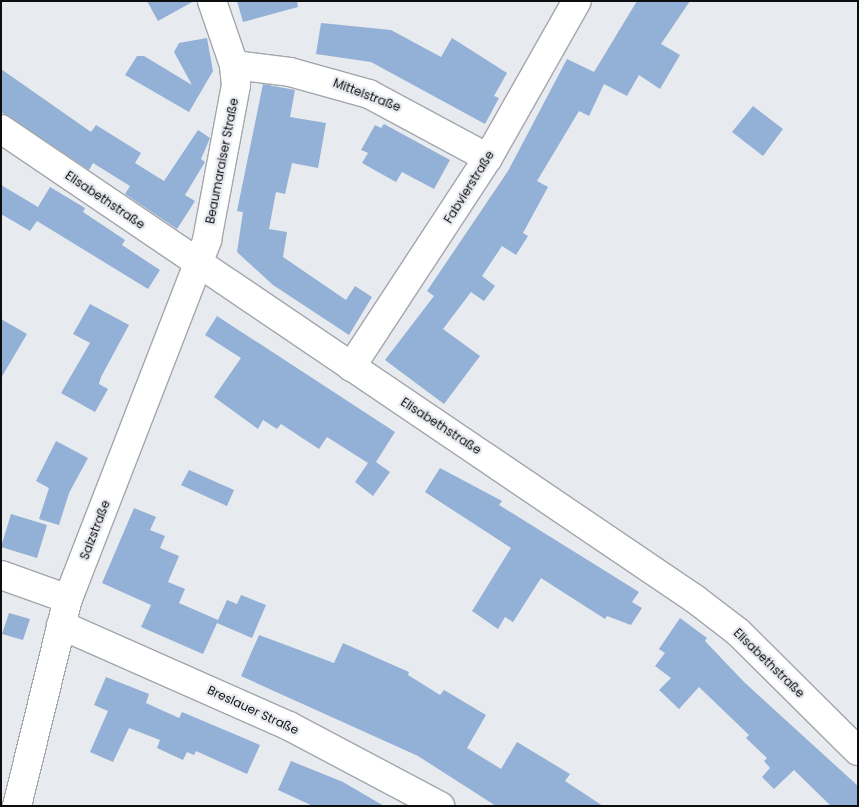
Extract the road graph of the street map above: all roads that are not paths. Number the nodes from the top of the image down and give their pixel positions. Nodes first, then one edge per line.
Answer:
1 (212, 1) edge
2 (577, 1) edge
3 (234, 65) junction
4 (1, 129) edge
5 (488, 158) junction
6 (199, 264) junction
7 (351, 367) junction
8 (1, 575) edge
9 (64, 612) junction
10 (858, 751) edge
11 (17, 806) edge
12 (440, 806) edge

1 - 3 street, Beaumaraiser Straße
2 - 5 street, Fabvierstraße
3 - 5 street, Mittelstraße
3 - 6 street, Beaumaraiser Straße
4 - 6 street, Elisabethstraße
5 - 7 street, Fabvierstraße
6 - 7 street, Elisabethstraße
6 - 9 street, Salzstraße
7 - 10 street, Elisabethstraße
8 - 9 street, Breslauer Straße
9 - 11 street, Salzstraße
9 - 12 street, Breslauer Straße

